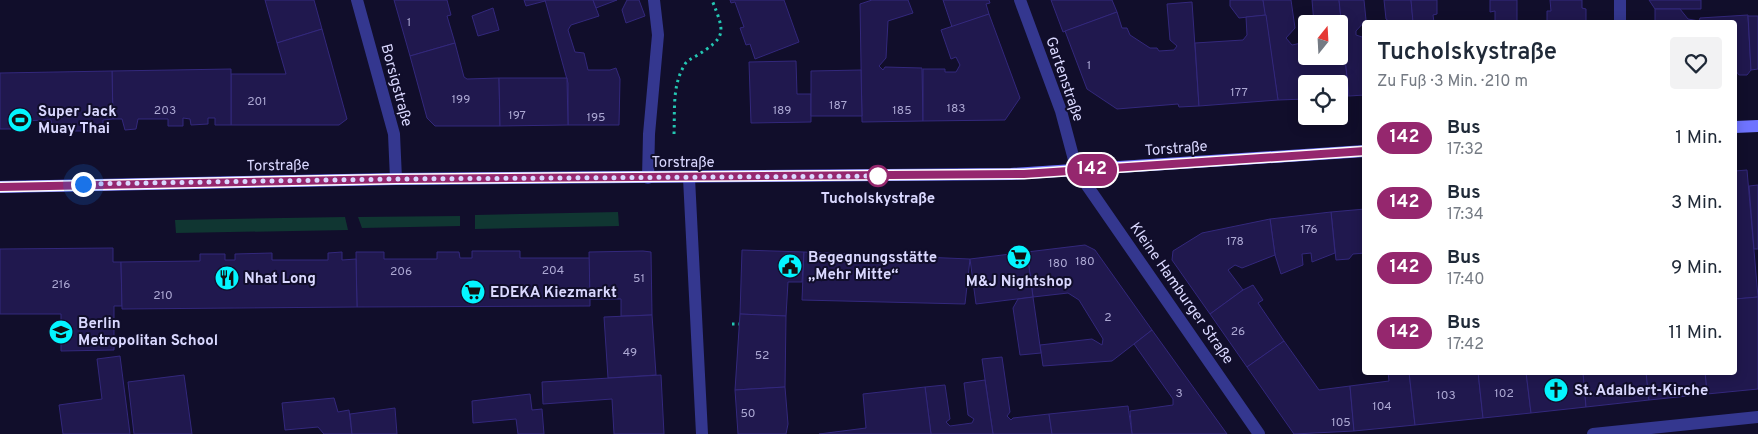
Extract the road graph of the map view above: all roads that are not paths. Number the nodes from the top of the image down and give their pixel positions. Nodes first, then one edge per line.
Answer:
1 (357, 0) edge
2 (654, 0) edge
3 (1020, 0) edge
4 (1620, 0) edge
5 (1620, 20) edge
6 (1758, 126) edge
7 (1737, 127) edge
8 (1362, 152) edge
9 (1077, 171) junction
10 (648, 178) junction
11 (689, 178) junction
12 (396, 179) junction
13 (0, 187) edge
14 (1758, 417) edge
15 (702, 434) edge
16 (1259, 434) edge
17 (1593, 434) edge

1 - 12 street, Borsigstraße
2 - 10 street
3 - 9 street, Gartenstraße
4 - 5 street
6 - 7 main road
8 - 9 main road, Torstraße
9 - 11 main road, Torstraße
9 - 16 street, Kleine Hamburger Straße
10 - 11 main road, Torstraße
10 - 12 main road, Torstraße
11 - 15 street
12 - 13 main road, Torstraße
14 - 17 street

